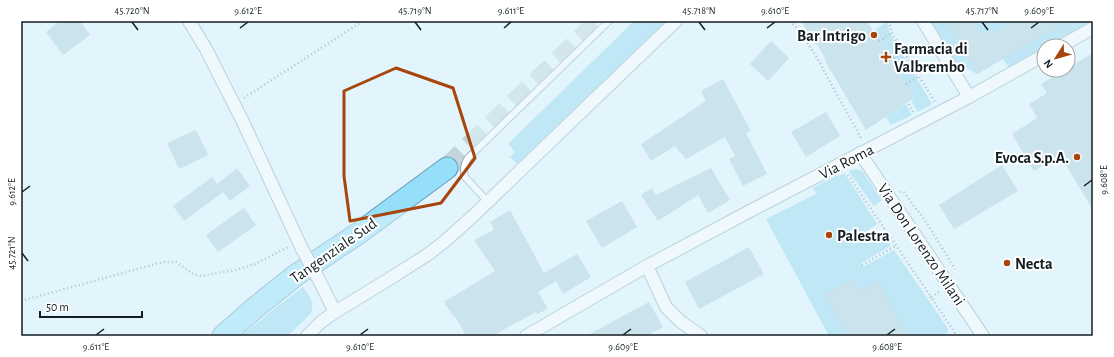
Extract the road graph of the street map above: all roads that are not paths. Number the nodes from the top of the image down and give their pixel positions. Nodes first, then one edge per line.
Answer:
1 (189, 21) edge
2 (609, 21) edge
3 (676, 21) edge
4 (923, 21) edge
5 (1093, 28) edge
6 (1075, 38) edge
7 (1036, 59) edge
8 (969, 97) junction
9 (860, 153) junction
10 (447, 168) tunnel mouth
11 (488, 202) junction
12 (647, 266) junction
13 (335, 312) junction
14 (223, 336) edge
15 (307, 336) edge
16 (526, 336) edge
17 (701, 336) edge
18 (984, 336) edge

1 - 13 street, bridge
2 - 11 lane
3 - 11 street
4 - 8 street
5 - 6 street
7 - 8 street, Via Roma
8 - 9 street, Via Roma
9 - 12 street, Via Roma
9 - 18 street, Via Don Lorenzo Milani
10 - 14 highway, Tangenziale Sud
11 - 13 street
12 - 16 street, Via Roma
12 - 17 street
13 - 15 street

